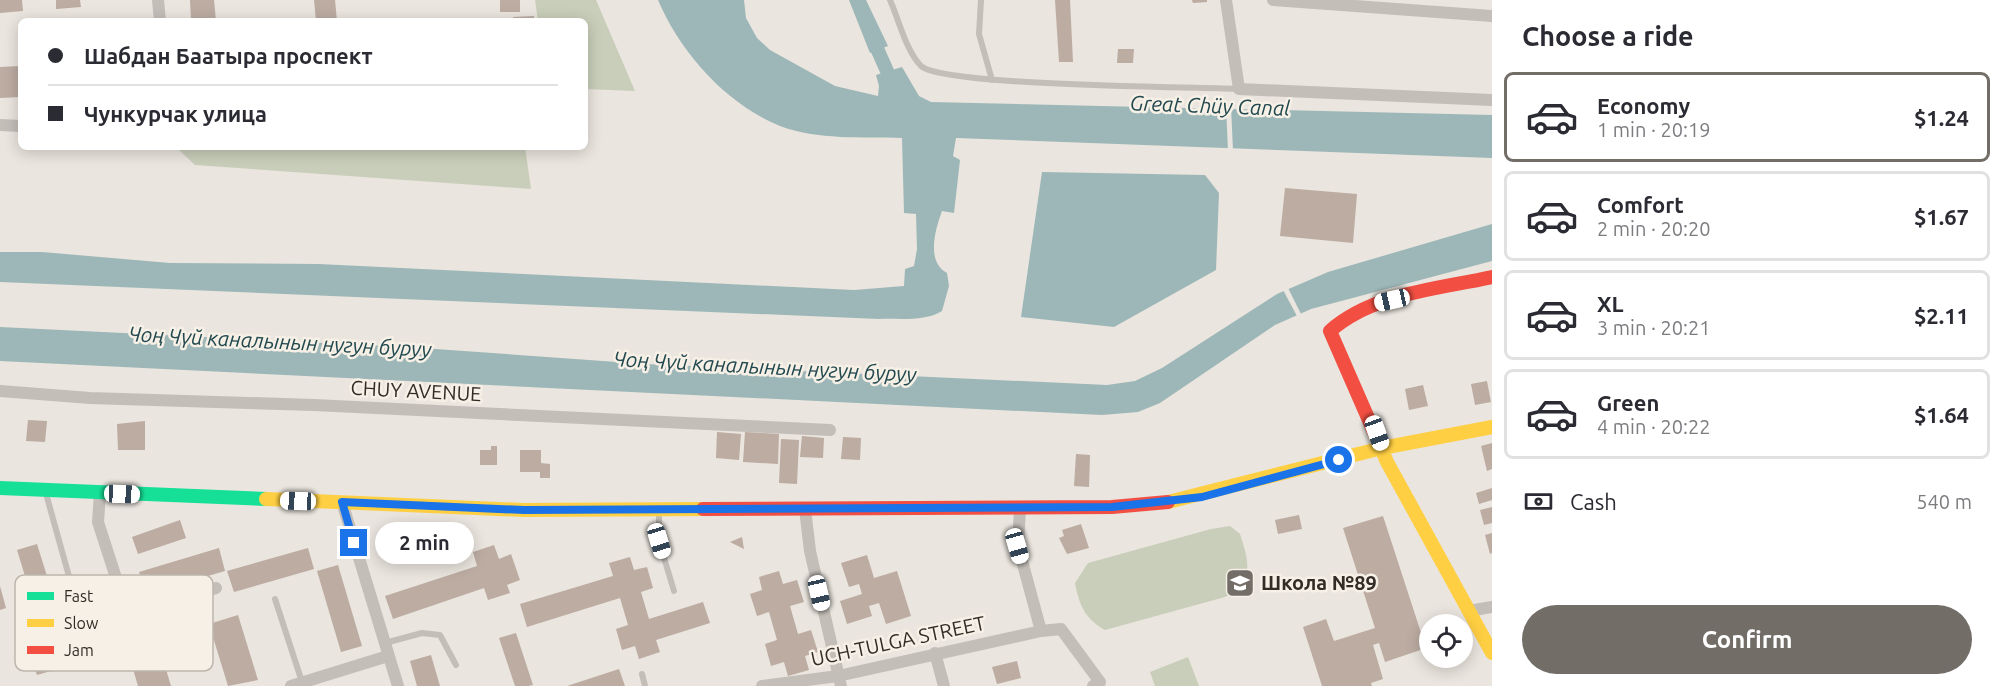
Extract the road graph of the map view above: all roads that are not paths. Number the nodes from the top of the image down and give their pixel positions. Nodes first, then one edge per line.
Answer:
1 (158, 0) edge
2 (890, 0) edge
3 (981, 0) edge
4 (1226, 0) edge
5 (1273, 0) edge
6 (1492, 16) edge
7 (160, 18) edge
8 (992, 81) junction
9 (1239, 89) junction
10 (1492, 100) edge
11 (0, 125) edge
12 (18, 126) edge
13 (1492, 277) edge
14 (0, 391) edge
15 (1492, 427) edge
16 (830, 430) dead end
17 (1382, 448) junction
18 (0, 488) edge
19 (45, 490) junction
20 (100, 493) junction
21 (342, 502) junction
22 (1020, 508) junction
23 (805, 509) junction
24 (659, 510) junction
25 (69, 575) edge
26 (115, 575) edge
27 (216, 588) dead end
28 (213, 589) edge
29 (674, 591) dead end
30 (275, 599) dead end
31 (1492, 607) edge
32 (1469, 611) junction
33 (1041, 631) junction
34 (385, 643) junction
35 (935, 653) junction
36 (1492, 653) edge
37 (388, 656) junction
38 (456, 664) dead end
39 (642, 674) dead end
40 (840, 681) edge
41 (297, 684) edge
42 (1097, 684) edge
43 (398, 686) edge
44 (645, 686) edge
45 (762, 686) edge
46 (944, 686) edge

1 - 7 street
2 - 8 lane
3 - 8 lane
4 - 9 street
5 - 6 street
8 - 9 lane
9 - 10 street
11 - 12 street
13 - 17 street
14 - 16 street, CHUY AVENUE
15 - 17 street
17 - 22 street
17 - 32 street
18 - 19 street
19 - 20 street
19 - 25 lane
20 - 21 street
20 - 26 street
21 - 24 street
21 - 34 street
22 - 23 street
22 - 33 street
23 - 24 street
23 - 40 street
24 - 29 lane
27 - 28 street
30 - 41 lane
31 - 32 street
32 - 36 street
33 - 35 street, UCH-TULGA STREET
33 - 42 street
34 - 37 street
34 - 38 lane
35 - 40 street, UCH-TULGA STREET
35 - 46 street
37 - 41 street
37 - 43 street
39 - 44 lane
40 - 45 street, UCH-TULGA STREET

